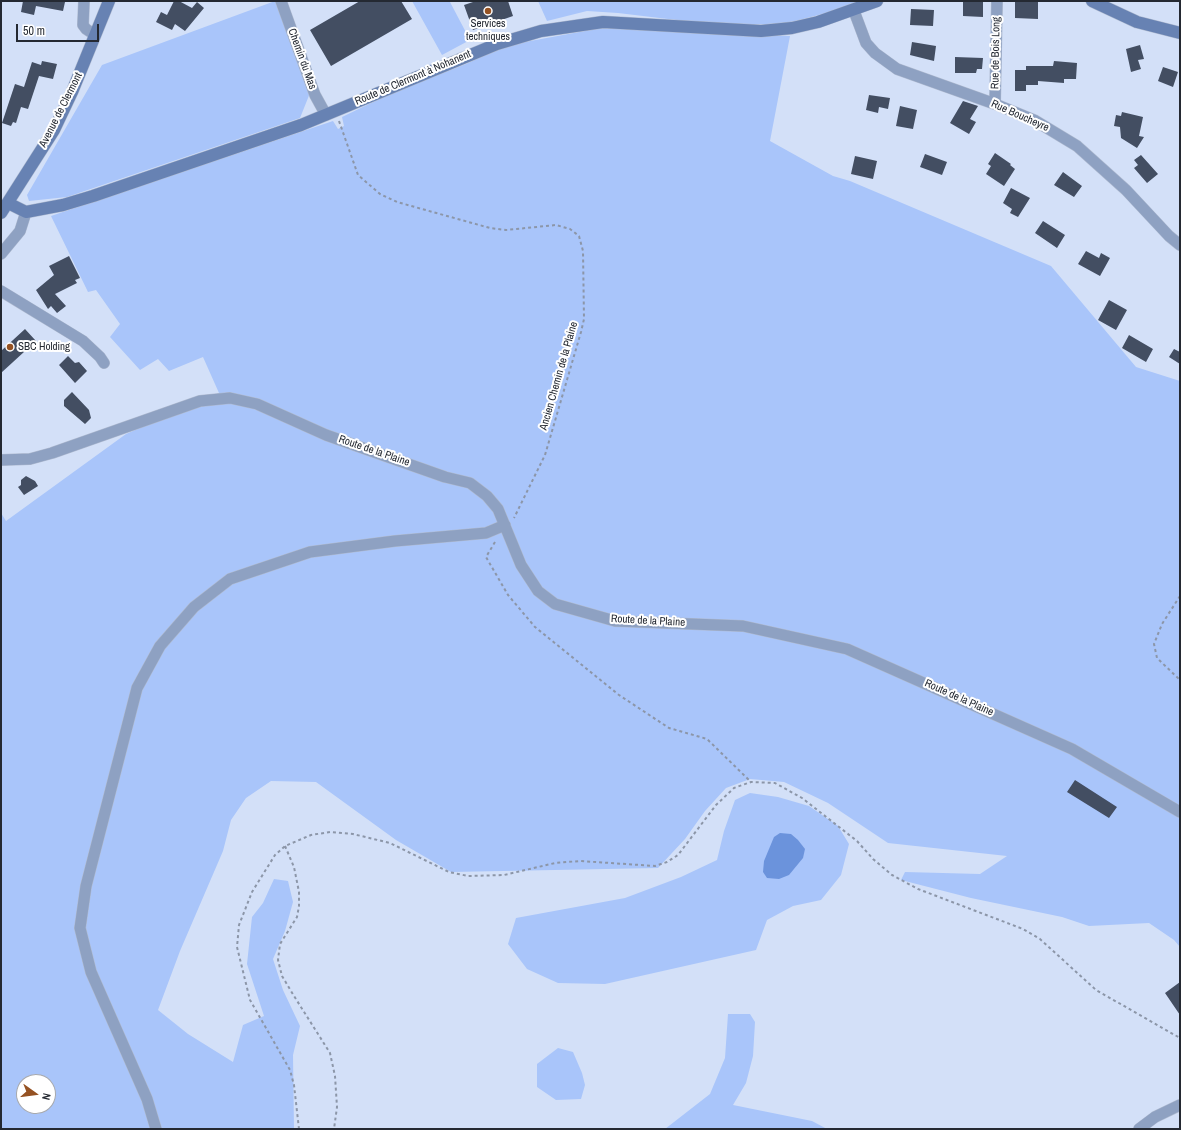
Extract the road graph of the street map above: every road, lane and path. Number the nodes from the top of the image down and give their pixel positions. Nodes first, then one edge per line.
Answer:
1 (84, 1) edge
2 (109, 1) edge
3 (281, 1) edge
4 (878, 1) edge
5 (997, 1) edge
6 (1092, 1) edge
7 (854, 11) junction
8 (1180, 33) edge
9 (95, 35) junction
10 (995, 104) junction
11 (331, 113) junction
12 (4, 208) edge
13 (26, 212) junction
14 (1180, 245) edge
15 (1, 254) edge
16 (1, 291) edge
17 (104, 363) dead end
18 (1, 460) edge
19 (505, 525) junction
20 (1180, 596) edge
21 (1180, 680) edge
22 (751, 782) junction
23 (1180, 812) edge
24 (285, 846) junction
25 (1180, 1038) edge
26 (1180, 1105) edge
27 (156, 1129) edge
28 (299, 1129) edge
29 (334, 1129) edge
30 (1140, 1129) edge

1 - 9 street
2 - 9 street, Avenue de Clermont
3 - 11 street, Chemin du Mas
4 - 7 street, Route de Clermont à Nohanent
5 - 10 street, Rue de Bois Long
6 - 8 street
7 - 10 street, Rue Boucheyre
7 - 11 street, Route de Clermont à Nohanent
9 - 12 street, Avenue de Clermont
10 - 14 street, Rue Boucheyre
11 - 13 street, Route de Clermont à Nohanent
11 - 19 path, Ancien Chemin de la Plaine
12 - 13 street
13 - 15 street
16 - 17 street
18 - 19 street, Route de la Plaine
19 - 22 path, Ancien Chemin de la Plaine
19 - 23 street, Route de la Plaine
19 - 27 street
20 - 21 path
22 - 24 path
22 - 25 path
24 - 28 path
24 - 29 path
26 - 30 street

